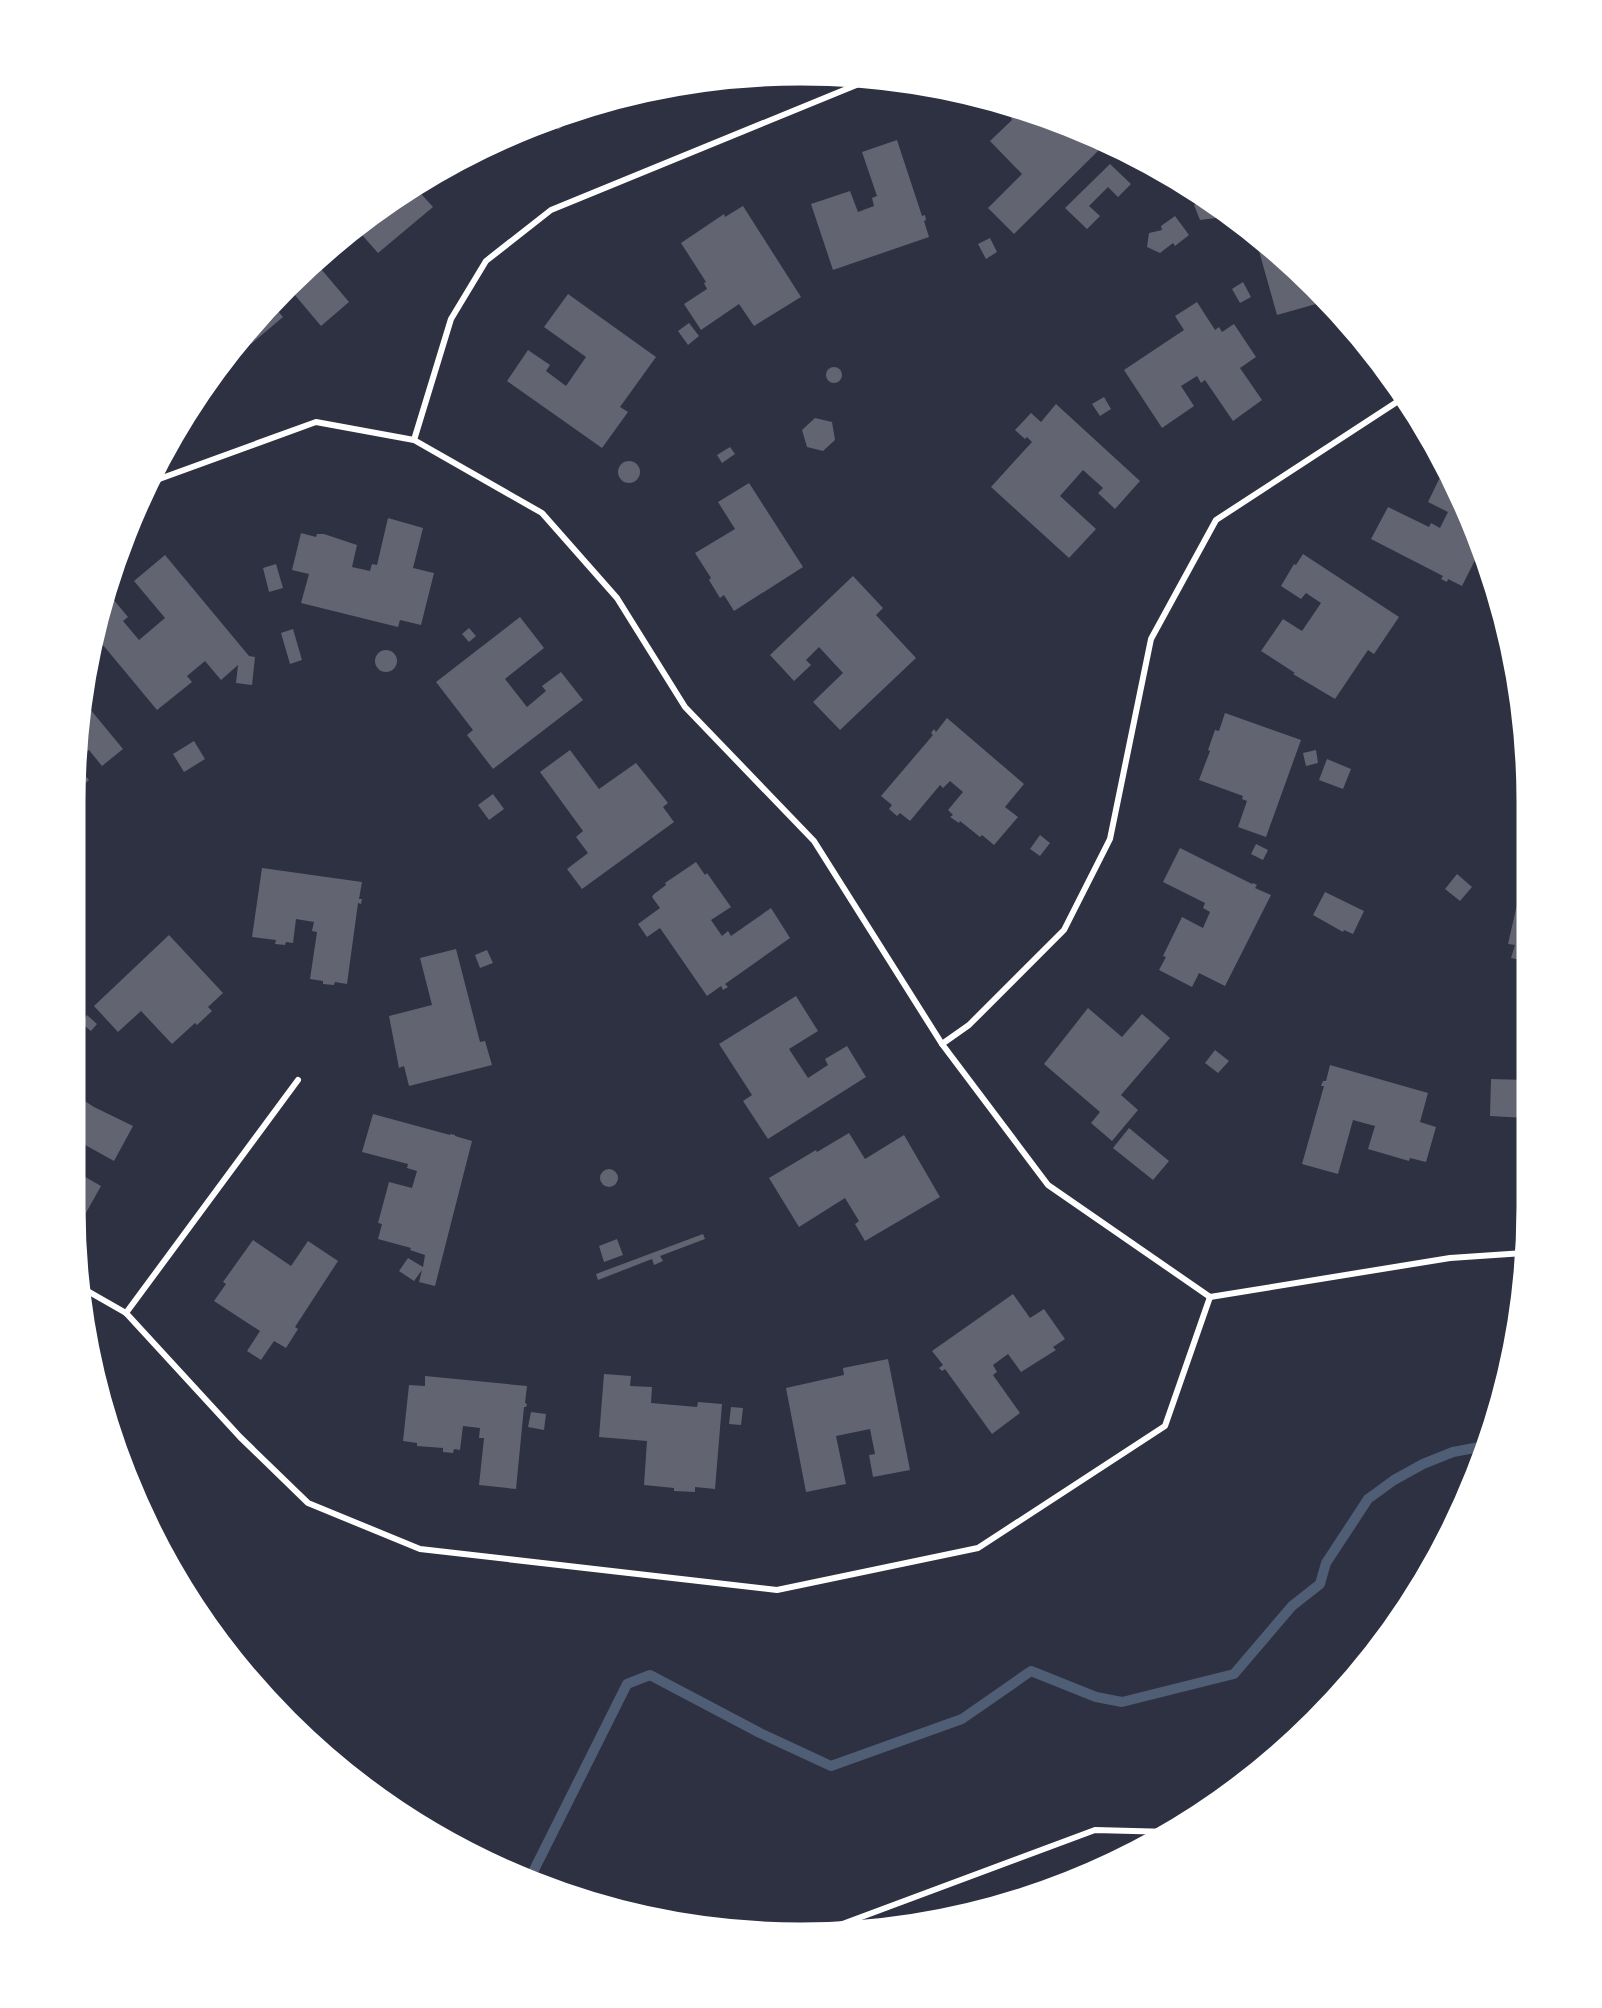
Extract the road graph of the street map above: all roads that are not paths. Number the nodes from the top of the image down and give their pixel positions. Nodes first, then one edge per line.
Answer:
1 (853, 86) edge
2 (1396, 402) edge
3 (414, 440) junction
4 (161, 478) edge
5 (942, 1044) junction
6 (298, 1080) dead end
7 (1516, 1253) edge
8 (89, 1292) edge
9 (1210, 1298) junction
10 (126, 1313) junction
11 (1153, 1832) edge
12 (848, 1922) edge

1 - 3 street
2 - 5 street
3 - 4 street
3 - 5 street
5 - 9 street
6 - 10 street
7 - 9 street
8 - 10 street
9 - 10 street
11 - 12 street

